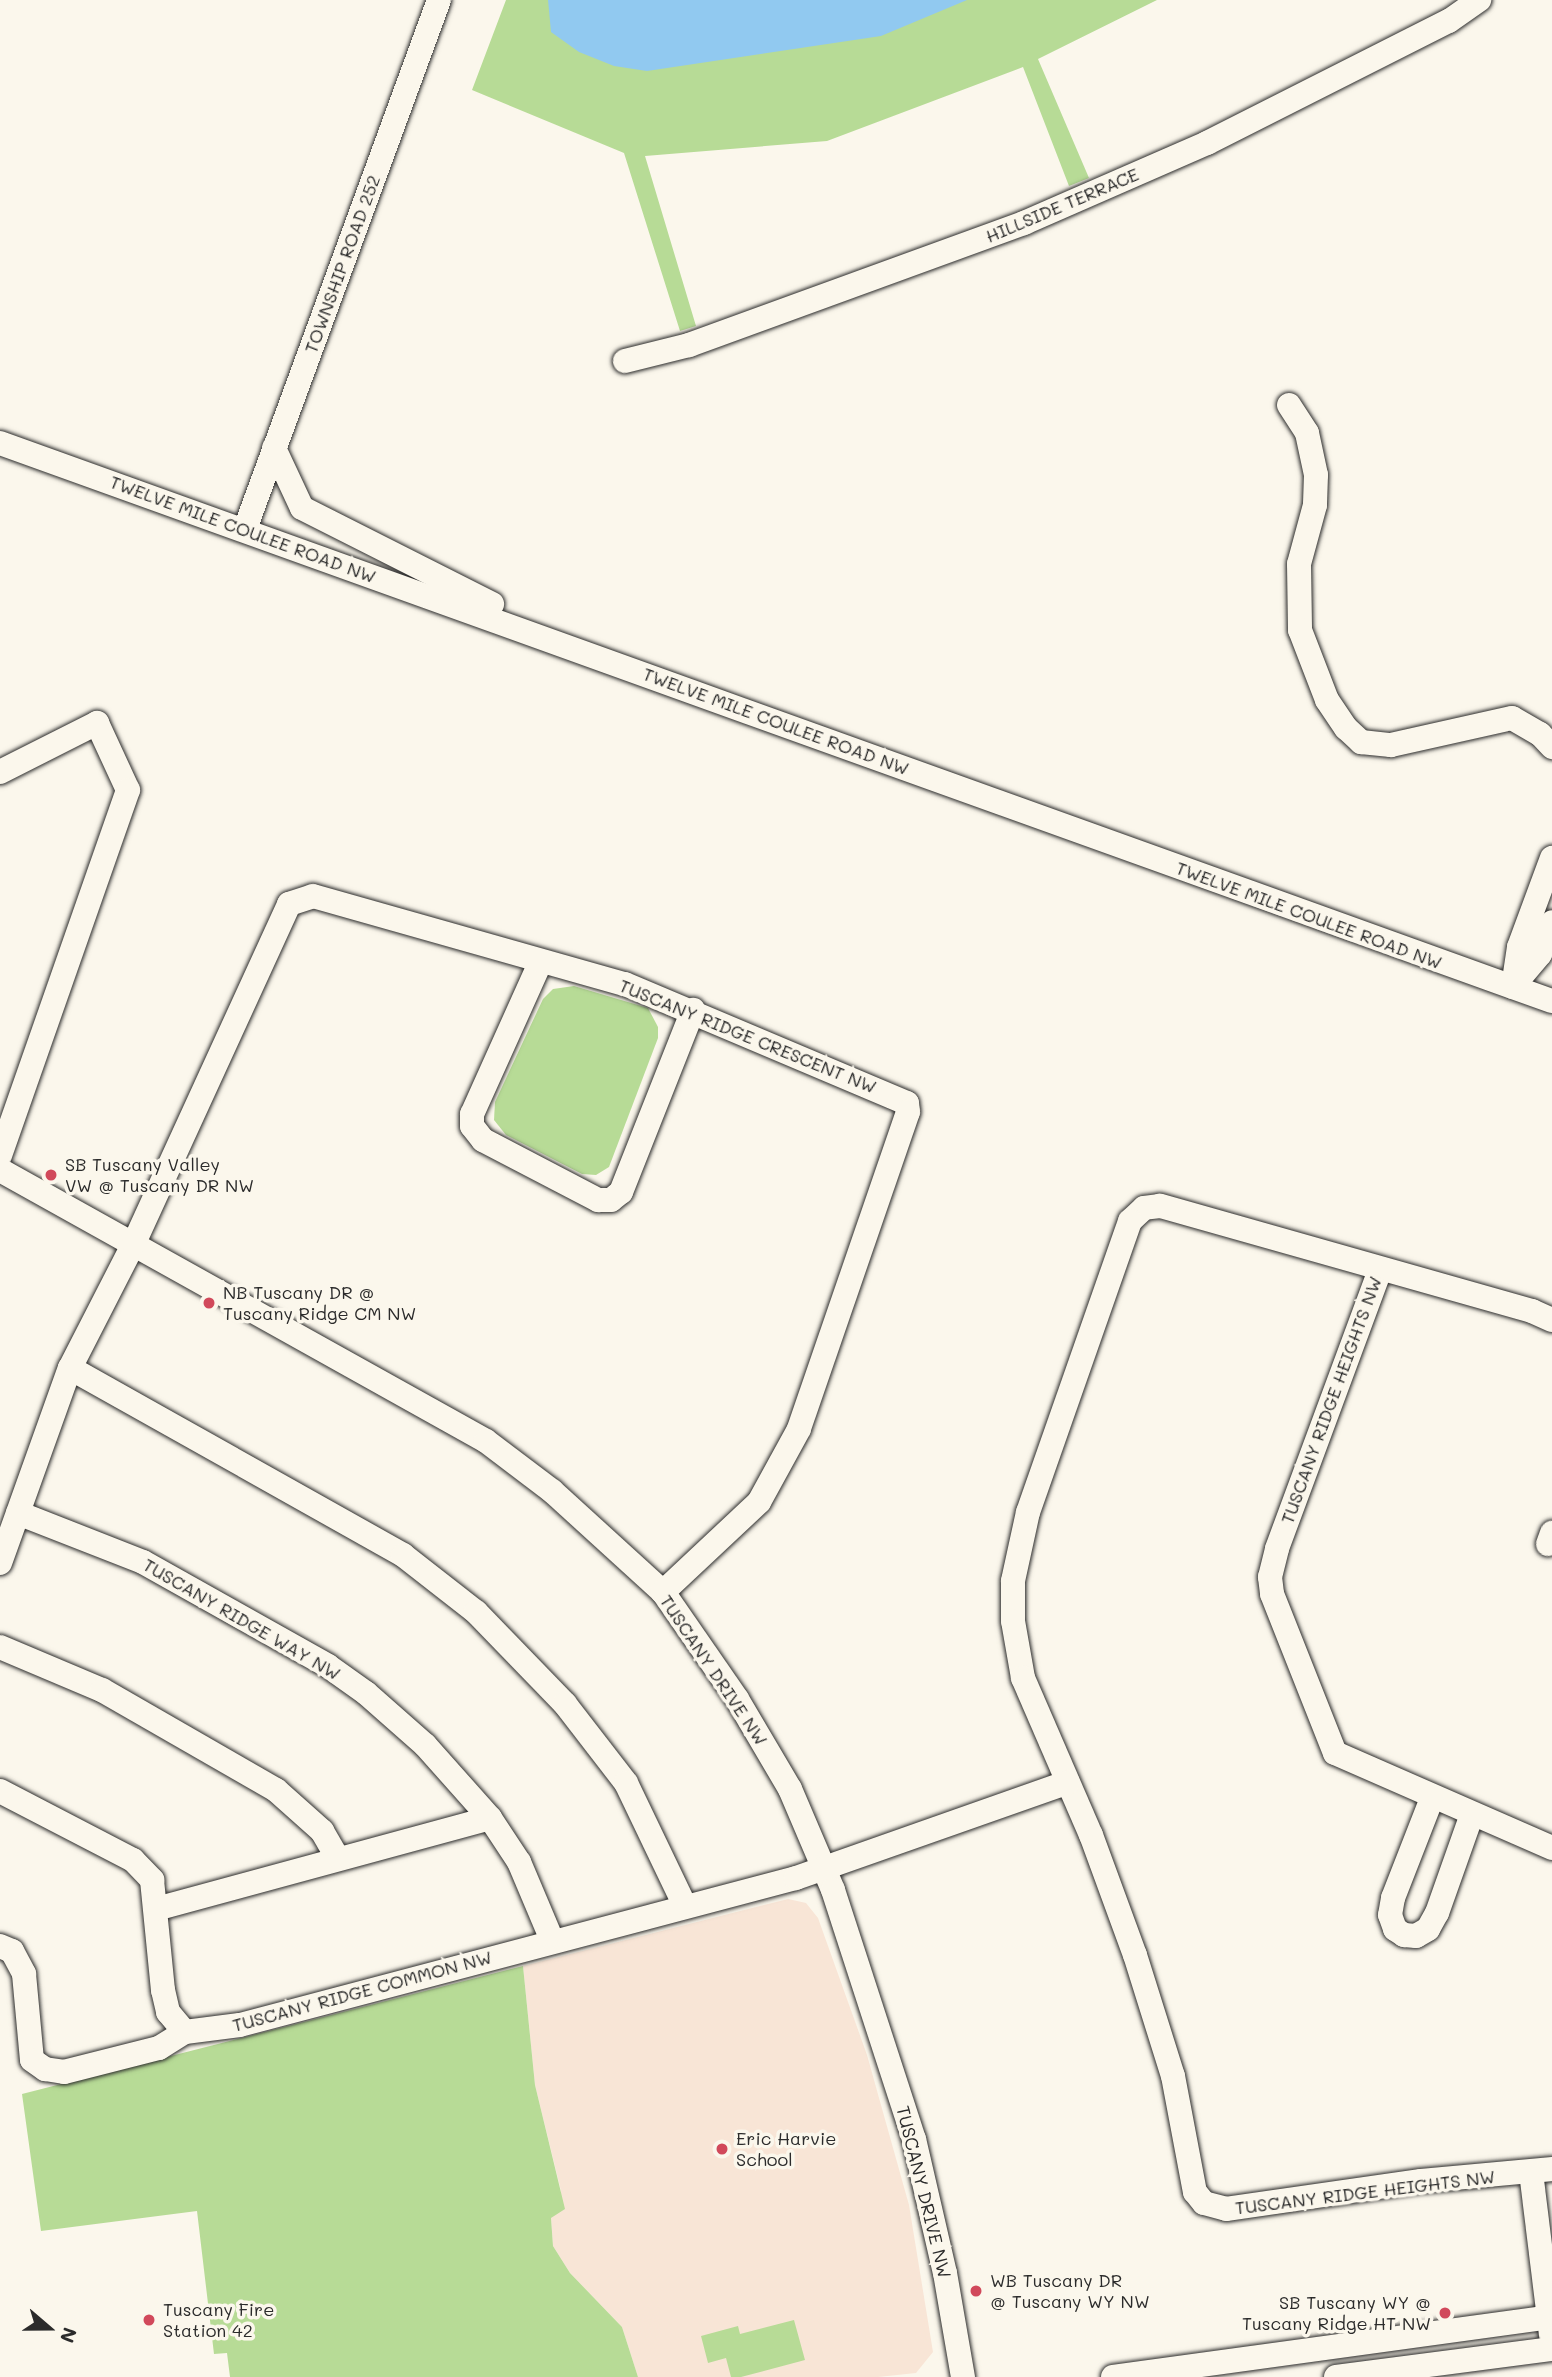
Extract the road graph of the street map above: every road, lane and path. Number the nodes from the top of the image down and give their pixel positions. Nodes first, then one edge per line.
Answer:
1 (439, 0) edge
2 (1479, 0) edge
3 (625, 361) dead end
4 (1289, 405) dead end
5 (0, 443) edge
6 (274, 448) junction
7 (245, 529) junction
8 (583, 650) junction
9 (1552, 747) edge
10 (0, 772) edge
11 (1552, 858) edge
12 (1552, 922) edge
13 (540, 962) junction
14 (1513, 987) junction
15 (1552, 1001) edge
16 (693, 1010) junction
17 (0, 1155) edge
18 (0, 1170) edge
19 (134, 1243) junction
20 (1380, 1270) junction
21 (1552, 1320) edge
22 (70, 1368) junction
23 (18, 1513) junction
24 (0, 1563) edge
25 (663, 1592) junction
26 (0, 1647) edge
27 (1068, 1782) junction
28 (0, 1791) edge
29 (1432, 1798) junction
30 (1472, 1814) junction
31 (490, 1818) junction
32 (1552, 1848) edge
33 (337, 1857) junction
34 (824, 1869) junction
35 (684, 1904) junction
36 (156, 1909) junction
37 (552, 1940) junction
38 (0, 1946) edge
39 (185, 2032) junction
40 (1541, 2171) edge
41 (1550, 2317) edge
42 (1552, 2346) edge
43 (963, 2377) edge
44 (1113, 2377) edge
45 (1336, 2377) edge

1 - 6 street, TOWNSHIP ROAD 252
2 - 3 street, HILLSIDE TERRACE
4 - 9 street
5 - 7 street, TWELVE MILE COULEE ROAD NW
6 - 7 street, TOWNSHIP ROAD 252
6 - 8 street
7 - 8 street, TWELVE MILE COULEE ROAD NW
8 - 14 street, TWELVE MILE COULEE ROAD NW
10 - 17 street
11 - 14 street
12 - 14 street
13 - 16 street, TUSCANY RIDGE CRESCENT NW
13 - 16 street
13 - 19 street, TUSCANY RIDGE CRESCENT NW
14 - 15 street, TWELVE MILE COULEE ROAD NW
16 - 25 street, TUSCANY RIDGE CRESCENT NW
18 - 19 street, TUSCANY DRIVE NW
19 - 22 street
19 - 25 street, TUSCANY DRIVE NW
20 - 21 street
20 - 27 street, TUSCANY RIDGE HEIGHTS NW
20 - 29 street, TUSCANY RIDGE HEIGHTS NW
22 - 23 street
22 - 35 street
23 - 24 street
23 - 31 street, TUSCANY RIDGE WAY NW
25 - 34 street, TUSCANY DRIVE NW
26 - 33 street
27 - 34 street
27 - 40 street, TUSCANY RIDGE HEIGHTS NW
28 - 36 street
29 - 30 street, TUSCANY RIDGE HEIGHTS NW
29 - 30 street
30 - 32 street, TUSCANY RIDGE HEIGHTS NW
31 - 33 street
31 - 37 street, TUSCANY RIDGE WAY NW
33 - 36 street
34 - 35 street, TUSCANY RIDGE COMMON NW
34 - 43 street, TUSCANY DRIVE NW
35 - 37 street, TUSCANY RIDGE COMMON NW
36 - 39 street
37 - 39 street, TUSCANY RIDGE COMMON NW
38 - 39 street
40 - 41 street
41 - 42 street
41 - 44 street
42 - 45 street

